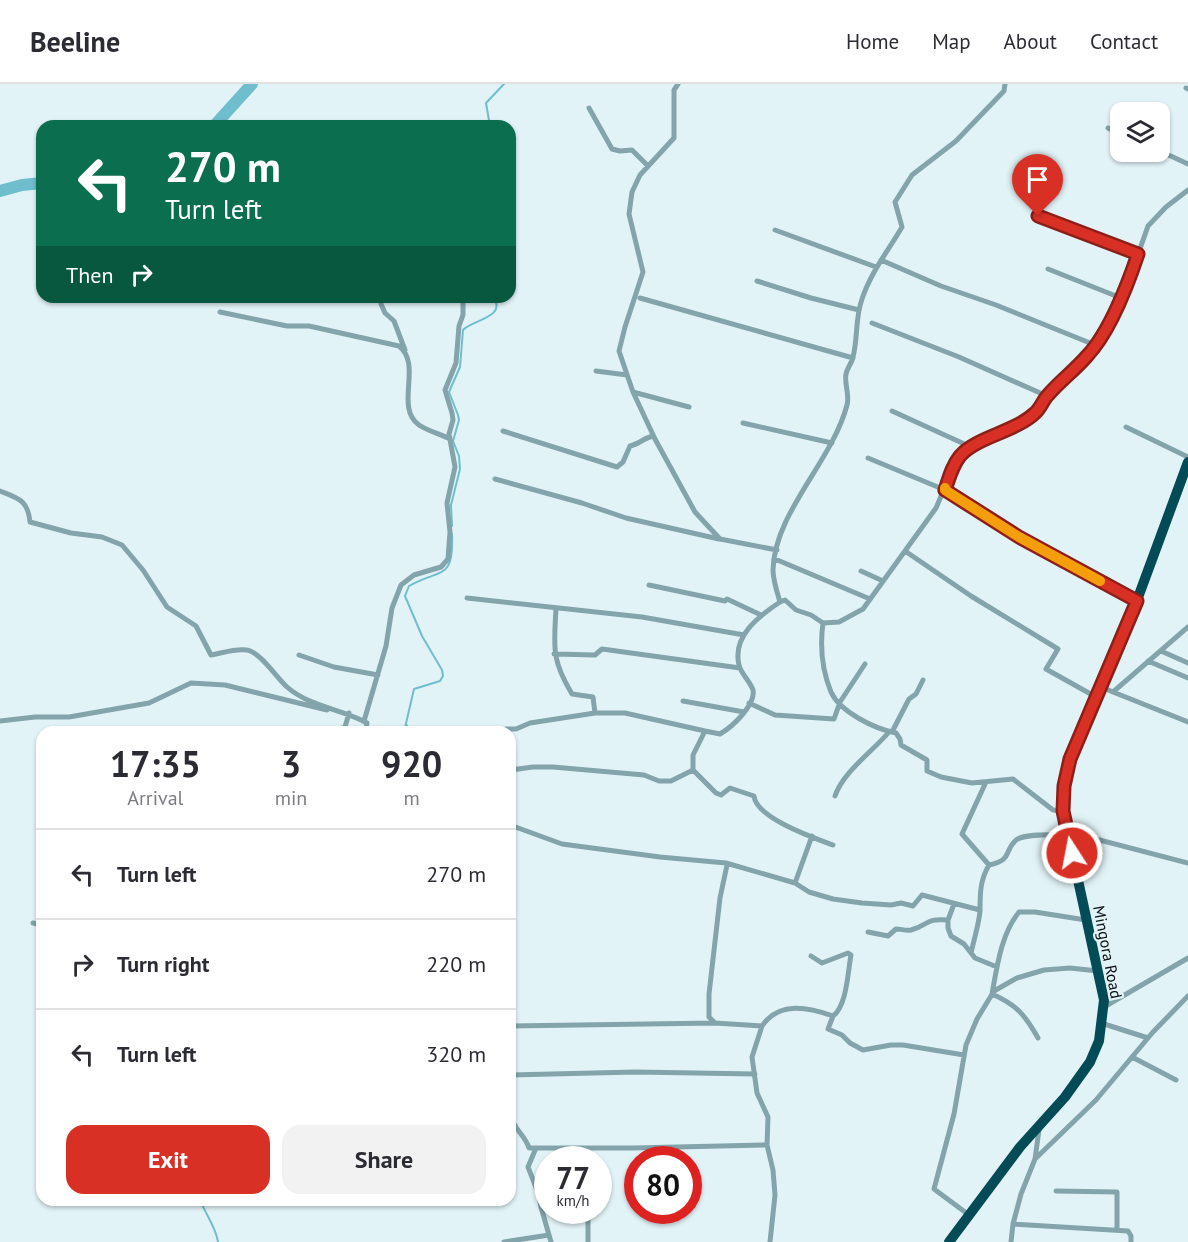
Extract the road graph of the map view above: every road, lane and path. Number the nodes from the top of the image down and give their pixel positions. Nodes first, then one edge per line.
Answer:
1 (678, 84) edge
2 (1005, 84) edge
3 (589, 108) dead end
4 (1170, 156) edge
5 (1188, 164) edge
6 (648, 166) junction
7 (1188, 190) edge
8 (1038, 216) dead end
9 (775, 230) dead end
10 (1138, 254) junction
11 (881, 260) junction
12 (876, 267) junction
13 (1048, 269) dead end
14 (757, 281) dead end
15 (640, 298) dead end
16 (1121, 298) junction
17 (381, 303) dead end
18 (463, 303) edge
19 (859, 310) junction
20 (220, 312) dead end
21 (872, 323) dead end
22 (1095, 345) junction
23 (406, 352) junction
24 (853, 358) junction
25 (596, 371) dead end
26 (627, 375) junction
27 (633, 392) junction
28 (1047, 396) junction
29 (689, 407) dead end
30 (892, 411) dead end
31 (742, 423) dead end
32 (1126, 427) dead end
33 (503, 431) dead end
34 (653, 436) junction
35 (450, 438) junction
36 (832, 443) junction
37 (971, 447) junction
38 (1188, 457) edge
39 (868, 458) dead end
40 (1188, 462) edge
41 (495, 479) dead end
42 (945, 490) junction
43 (0, 491) edge
44 (720, 539) junction
45 (777, 550) junction
46 (905, 551) junction
47 (775, 559) junction
48 (861, 572) dead end
49 (883, 581) junction
50 (649, 585) dead end
51 (467, 598) dead end
52 (870, 599) junction
53 (1137, 601) junction
54 (780, 602) junction
55 (556, 608) junction
56 (761, 615) junction
57 (823, 623) junction
58 (1188, 627) edge
59 (744, 634) junction
60 (1161, 651) junction
61 (554, 654) junction
62 (299, 655) dead end
63 (1148, 661) junction
64 (1188, 663) edge
65 (865, 664) dead end
66 (740, 668) junction
67 (378, 675) junction
68 (1188, 678) edge
69 (923, 680) dead end
70 (1099, 692) junction
71 (1113, 692) junction
72 (683, 701) dead end
73 (840, 702) junction
74 (749, 704) junction
75 (332, 710) junction
76 (744, 712) junction
77 (349, 713) junction
78 (595, 713) junction
79 (0, 721) edge
80 (364, 721) junction
81 (1188, 722) edge
82 (345, 726) edge
83 (366, 726) edge
84 (516, 729) edge
85 (705, 731) junction
86 (890, 732) junction
87 (516, 769) edge
88 (693, 770) junction
89 (986, 782) junction
90 (835, 796) dead end
91 (1063, 811) junction
92 (516, 827) edge
93 (1069, 833) junction
94 (812, 836) junction
95 (833, 845) dead end
96 (726, 863) junction
97 (1188, 863) edge
98 (989, 865) junction
99 (795, 883) junction
100 (954, 904) junction
101 (980, 910) junction
102 (948, 920) junction
103 (1087, 920) junction
104 (33, 923) dead end
105 (36, 924) edge
106 (868, 932) dead end
107 (971, 953) junction
108 (811, 956) dead end
109 (1187, 960) edge
110 (997, 967) junction
111 (1098, 972) junction
112 (992, 994) junction
113 (1188, 996) edge
114 (1103, 1008) junction
115 (833, 1016) junction
116 (715, 1023) junction
117 (1101, 1023) junction
118 (516, 1026) edge
119 (762, 1026) junction
120 (1038, 1038) dead end
121 (1148, 1038) junction
122 (964, 1055) junction
123 (1132, 1057) junction
124 (755, 1074) junction
125 (516, 1075) edge
126 (1176, 1080) dead end
127 (1039, 1125) junction
128 (516, 1129) edge
129 (767, 1145) junction
130 (534, 1148) edge
131 (612, 1149) edge
132 (534, 1153) edge
133 (1035, 1159) junction
134 (534, 1182) edge
135 (1056, 1191) dead end
136 (969, 1215) junction
137 (546, 1224) edge
138 (588, 1224) edge
139 (1013, 1224) junction
140 (1117, 1230) junction
141 (549, 1235) junction
142 (504, 1242) edge
143 (551, 1242) edge
144 (588, 1242) edge
145 (770, 1242) edge
146 (949, 1242) edge
147 (1011, 1242) edge
148 (1131, 1242) edge

1 - 6 street
2 - 11 street
3 - 6 street
4 - 5 street
6 - 26 street
7 - 10 street
8 - 10 street
9 - 12 street
10 - 16 street
11 - 12 street
11 - 22 street
12 - 19 street
13 - 16 street
14 - 19 street
15 - 24 street
16 - 22 street
17 - 23 street
18 - 35 street
19 - 24 street
20 - 23 street
21 - 28 street
22 - 28 street
23 - 35 street
24 - 36 street
25 - 26 street
26 - 27 street
27 - 29 street
27 - 34 street
28 - 37 street
30 - 37 street
31 - 36 street
32 - 38 street
33 - 34 street
34 - 44 street
35 - 67 street
36 - 45 street
37 - 42 street
39 - 42 street
40 - 53 highway, Mingora Road
41 - 44 street
42 - 46 street
42 - 53 street
43 - 75 street
44 - 45 street
45 - 47 street
46 - 49 street
46 - 70 street
47 - 52 street
47 - 54 street
48 - 49 street
49 - 52 street
50 - 56 street
51 - 55 street
52 - 57 street
53 - 70 highway, Mingora Road
54 - 56 street
54 - 57 street
55 - 59 street
55 - 61 street
56 - 59 street
57 - 73 street
58 - 60 street
59 - 66 street
60 - 63 street
60 - 64 street
61 - 66 street
61 - 78 street
62 - 67 street
63 - 68 street
63 - 71 street
65 - 73 street
66 - 74 street
67 - 80 street
69 - 86 street
70 - 71 street
70 - 91 highway, Mingora Road
71 - 81 street
72 - 76 street
73 - 74 street
73 - 86 street
74 - 76 street
75 - 77 street
75 - 79 street
76 - 85 street
77 - 80 street
77 - 82 street
78 - 84 street
78 - 85 street
80 - 83 street
85 - 88 street
86 - 89 street
86 - 90 street
87 - 88 street
88 - 94 street
89 - 91 street
89 - 98 street
91 - 93 highway, Mingora Road
92 - 96 street
93 - 97 street
93 - 98 street
93 - 103 highway, Mingora Road
94 - 95 street
94 - 99 street
96 - 99 street
96 - 116 street
98 - 101 street
99 - 100 street
100 - 101 street
100 - 102 street
101 - 107 street
102 - 106 street
102 - 107 street
103 - 110 street
103 - 111 highway, Mingora Road
104 - 105 street
107 - 110 street
108 - 115 street
109 - 114 street
110 - 112 street
111 - 112 street
111 - 114 highway, Mingora Road
112 - 120 street
112 - 122 street
113 - 121 street
114 - 117 highway, Mingora Road
115 - 119 street
115 - 122 street
116 - 118 street
116 - 119 street
117 - 121 street
117 - 127 highway, Mingora Road
119 - 124 street
121 - 123 street
122 - 136 street
123 - 126 street
123 - 133 street
124 - 125 street
124 - 129 street
127 - 133 street
127 - 136 highway, Mingora Road
128 - 130 street
129 - 131 street
129 - 145 street
132 - 134 street
133 - 139 street
135 - 140 street
136 - 146 highway, Mingora Road
137 - 141 street
138 - 144 street
139 - 140 street
139 - 147 street
140 - 148 street
141 - 142 street
141 - 143 street

